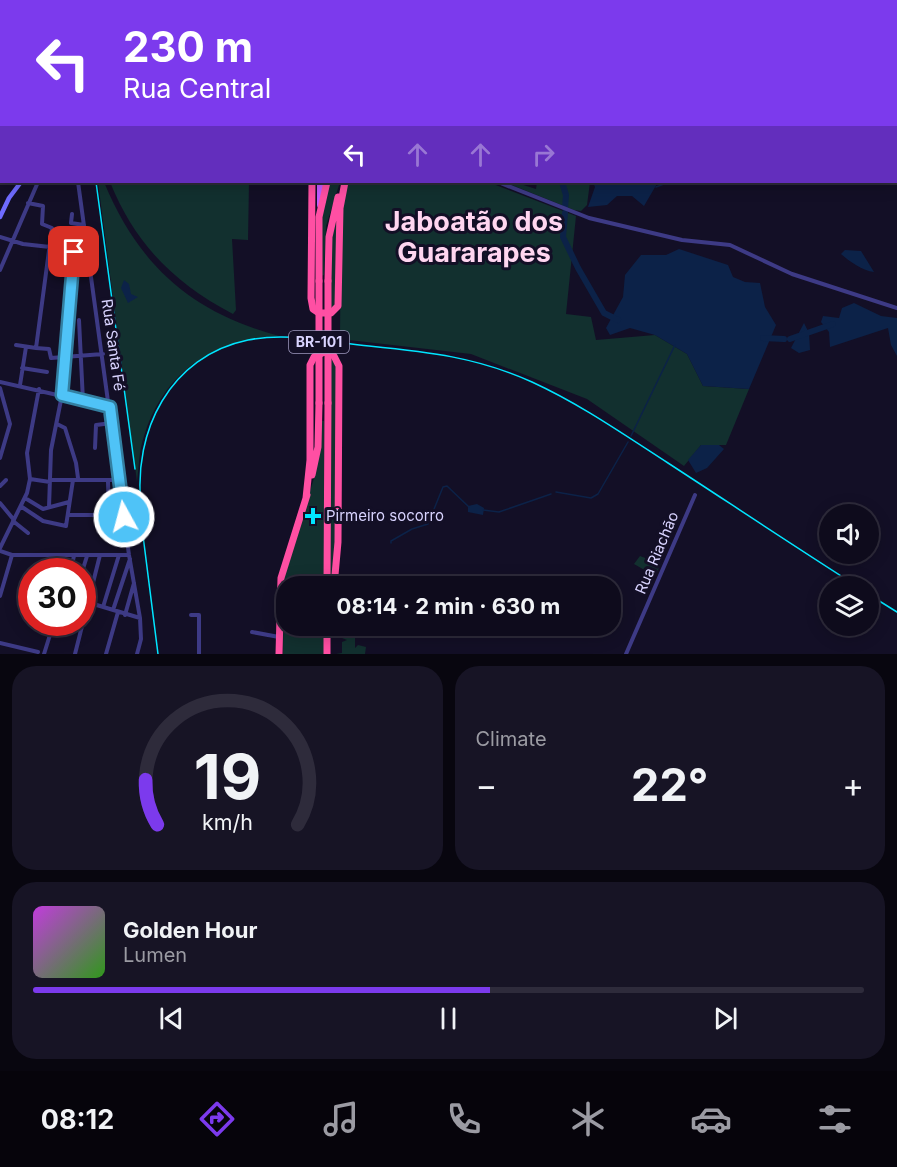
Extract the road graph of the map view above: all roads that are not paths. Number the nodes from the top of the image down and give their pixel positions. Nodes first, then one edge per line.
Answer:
1 (20, 183) edge
2 (38, 183) edge
3 (78, 183) edge
4 (312, 183) edge
5 (320, 183) edge
6 (327, 183) edge
7 (345, 183) edge
8 (345, 183) edge
9 (500, 183) edge
10 (28, 202) junction
11 (72, 213) dead end
12 (1, 214) edge
13 (320, 217) junction
14 (84, 225) junction
15 (0, 237) edge
16 (11, 241) junction
17 (50, 247) junction
18 (74, 252) dead end
19 (0, 270) edge
20 (897, 308) edge
21 (79, 320) dead end
22 (16, 345) dead end
23 (26, 347) junction
24 (36, 348) junction
25 (103, 354) junction
26 (63, 357) junction
27 (80, 357) junction
28 (22, 368) junction
29 (47, 372) dead end
30 (0, 382) edge
31 (20, 386) junction
32 (0, 388) edge
33 (39, 389) junction
34 (62, 395) junction
35 (83, 401) junction
36 (323, 403) junction
37 (110, 407) junction
38 (112, 423) junction
39 (57, 424) junction
40 (95, 448) dead end
41 (327, 453) junction
42 (0, 458) edge
43 (338, 470) junction
44 (78, 478) junction
45 (30, 479) junction
46 (6, 480) dead end
47 (73, 480) junction
48 (120, 480) junction
49 (50, 481) junction
50 (108, 482) junction
51 (0, 486) edge
52 (695, 495) dead end
53 (25, 498) junction
54 (306, 498) junction
55 (69, 502) junction
56 (0, 503) edge
57 (22, 507) junction
58 (49, 507) junction
59 (69, 515) junction
60 (14, 520) junction
61 (28, 532) dead end
62 (0, 549) edge
63 (12, 555) junction
64 (87, 555) junction
65 (100, 555) junction
66 (119, 555) junction
67 (74, 556) joint
68 (130, 556) junction
69 (86, 558) edge
70 (96, 574) edge
71 (327, 576) edge
72 (336, 576) edge
73 (134, 583) junction
74 (0, 596) edge
75 (96, 605) edge
76 (103, 607) junction
77 (116, 611) junction
78 (125, 615) junction
79 (191, 615) dead end
80 (140, 618) junction
81 (252, 632) dead end
82 (50, 636) edge
83 (80, 636) edge
84 (327, 636) edge
85 (279, 638) junction
86 (0, 643) edge
87 (38, 652) dead end
88 (44, 654) edge
89 (75, 654) edge
90 (106, 654) edge
91 (137, 654) edge
92 (199, 654) edge
93 (279, 654) edge
94 (327, 654) edge
95 (626, 654) edge

1 - 12 street
2 - 10 street
3 - 14 street, Rua Santa Fé
4 - 7 highway
5 - 13 main road, BR-101
6 - 13 highway, BR-101
8 - 36 highway, BR-101, bridge
9 - 20 street
10 - 16 street
10 - 17 street
11 - 14 street
13 - 36 highway, BR-101, bridge
14 - 25 street, Rua Santa Fé
15 - 16 street
16 - 17 street
16 - 19 street
17 - 24 street
18 - 26 street
21 - 27 street
22 - 23 street
23 - 24 street
23 - 28 street
24 - 26 street
25 - 27 street
25 - 37 street, Rua Santa Fé
26 - 27 street
26 - 34 street
27 - 35 street
28 - 29 street
28 - 31 street
30 - 31 street
31 - 33 street
32 - 42 street
33 - 34 street
33 - 45 street
34 - 35 street
34 - 39 street
35 - 37 street
36 - 41 highway, BR-101
36 - 54 highway, BR-101
37 - 38 street, Rua Santa Fé
38 - 40 street
38 - 48 street, Rua Santa Fé
39 - 44 street
39 - 49 street
41 - 43 highway
41 - 71 highway, BR-101
43 - 54 highway
43 - 72 highway
44 - 47 street
44 - 50 street
45 - 49 street
45 - 53 street
46 - 51 street
47 - 49 street
47 - 55 street
48 - 50 street
48 - 68 street, Rua Santa Fé
49 - 58 street
50 - 59 street
52 - 95 street, Rua Riachão
53 - 57 street
53 - 58 street
54 - 85 highway, BR-101
55 - 58 street
55 - 59 street
56 - 60 street
57 - 59 street
57 - 60 street
60 - 61 street
60 - 62 street
62 - 63 street
63 - 67 street
63 - 74 street
64 - 65 street
64 - 67 street
64 - 69 street
65 - 66 street
65 - 70 street
66 - 68 street
66 - 76 street
68 - 73 street, Rua Santa Fé
68 - 77 street
73 - 78 street
73 - 80 street, Rua Santa Fé
75 - 76 street
76 - 77 street
77 - 78 street
77 - 90 street
78 - 80 street
79 - 92 street
80 - 91 street, Rua Santa Fé
81 - 85 street
82 - 88 street
83 - 89 street
84 - 94 highway
85 - 93 highway, BR-101
86 - 87 street

